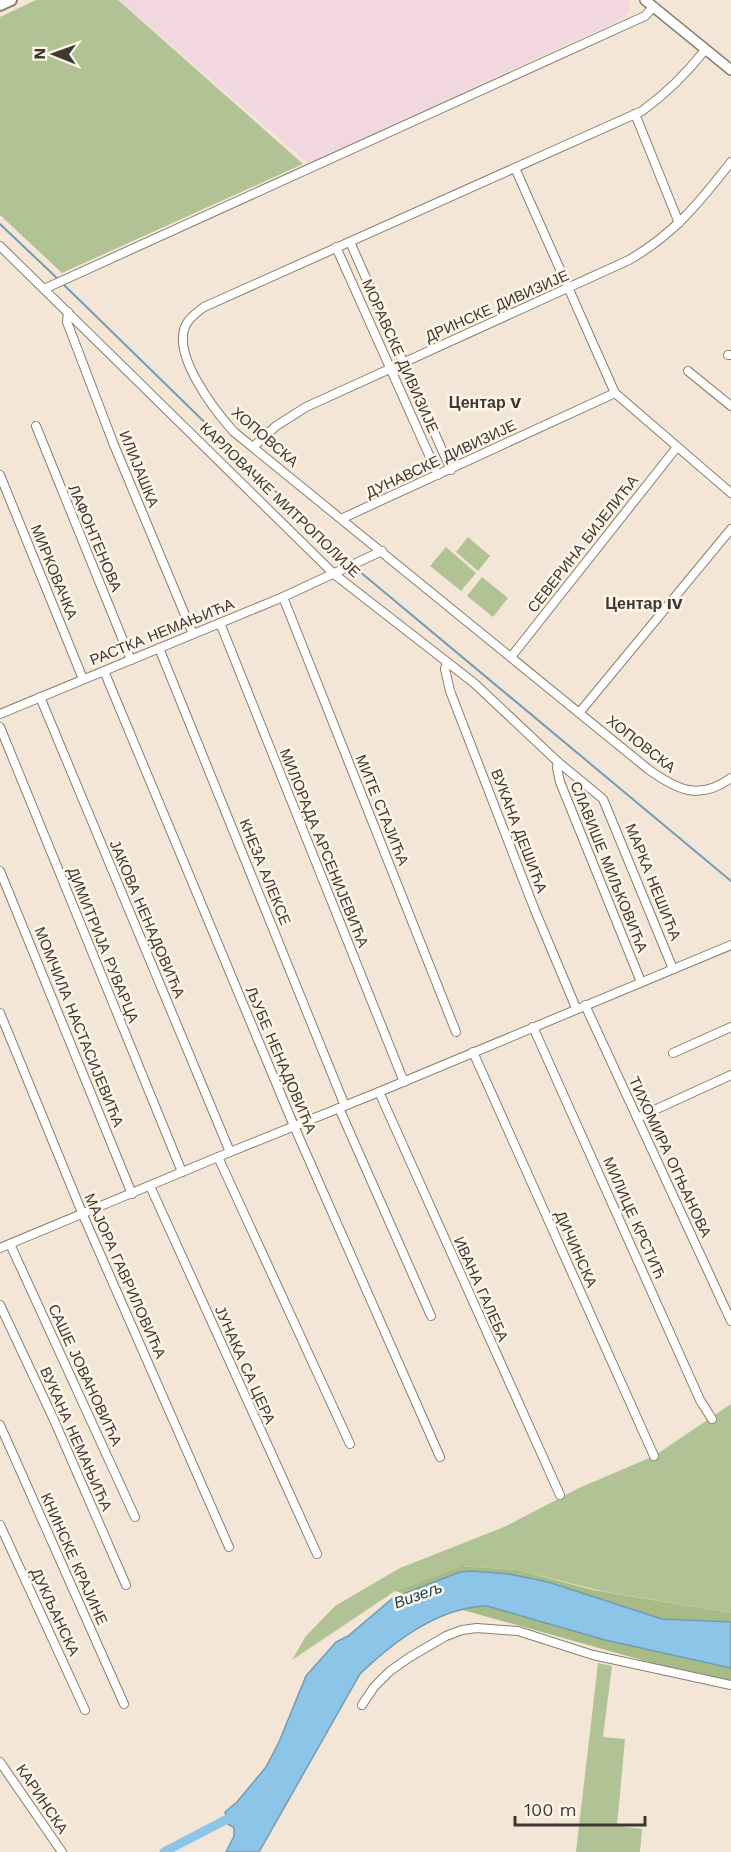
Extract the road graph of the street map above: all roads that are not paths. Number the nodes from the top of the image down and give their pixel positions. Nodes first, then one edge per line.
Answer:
1 (11, 0) edge
2 (645, 0) edge
3 (0, 5) edge
4 (653, 7) junction
5 (705, 50) junction
6 (731, 70) edge
7 (635, 114) junction
8 (731, 162) edge
9 (515, 168) junction
10 (680, 223) junction
11 (350, 242) junction
12 (0, 246) edge
13 (336, 248) junction
14 (44, 289) junction
15 (568, 289) junction
16 (68, 312) junction
17 (404, 363) junction
18 (391, 369) junction
19 (688, 371) dead end
20 (615, 393) junction
21 (731, 406) edge
22 (36, 426) dead end
23 (253, 447) junction
24 (677, 447) junction
25 (451, 470) junction
26 (0, 475) edge
27 (438, 475) junction
28 (731, 493) edge
29 (343, 518) junction
30 (731, 529) edge
31 (382, 551) junction
32 (334, 574) junction
33 (283, 597) junction
34 (220, 623) junction
35 (193, 634) junction
36 (159, 648) junction
37 (511, 657) junction
38 (131, 660) junction
39 (447, 662) junction
40 (104, 671) junction
41 (83, 679) junction
42 (40, 697) junction
43 (579, 713) junction
44 (0, 714) edge
45 (0, 727) edge
46 (558, 762) junction
47 (731, 778) edge
48 (608, 805) joint
49 (0, 871) edge
50 (731, 945) edge
51 (673, 969) junction
52 (641, 982) junction
53 (585, 1005) junction
54 (576, 1008) junction
55 (0, 1013) edge
56 (533, 1027) junction
57 (731, 1027) edge
58 (456, 1032) dead end
59 (473, 1052) junction
60 (673, 1053) dead end
61 (731, 1075) edge
62 (404, 1082) junction
63 (379, 1092) junction
64 (342, 1107) junction
65 (637, 1118) junction
66 (294, 1126) junction
67 (230, 1152) junction
68 (218, 1157) junction
69 (182, 1172) junction
70 (150, 1186) junction
71 (132, 1194) junction
72 (83, 1215) junction
73 (10, 1244) junction
74 (0, 1248) edge
75 (0, 1305) edge
76 (431, 1316) dead end
77 (731, 1321) edge
78 (712, 1419) dead end
79 (0, 1425) edge
80 (350, 1444) dead end
81 (654, 1456) dead end
82 (440, 1457) dead end
83 (560, 1496) dead end
84 (135, 1517) dead end
85 (0, 1525) edge
86 (229, 1547) dead end
87 (317, 1554) dead end
88 (126, 1585) dead end
89 (731, 1685) edge
90 (124, 1704) dead end
91 (362, 1705) dead end
92 (85, 1710) dead end
93 (0, 1762) edge
94 (62, 1852) edge

1 - 3 main road
2 - 4 street
4 - 5 street
4 - 14 street
5 - 6 street
5 - 7 street, ХОПОВСКА
7 - 9 street, ХОПОВСКА
7 - 10 street
8 - 10 street, ДРИНСКЕ ДИВИЗИЈЕ
9 - 11 street, ХОПОВСКА
9 - 15 street
10 - 15 street, ДРИНСКЕ ДИВИЗИЈЕ
11 - 13 street, ХОПОВСКА
11 - 17 street, МОРАВСКЕ ДИВИЗИЈЕ
12 - 14 street, КАРЛОВАЧКЕ МИТРОПОЛИЈЕ
13 - 18 street, МОРАВСКЕ ДИВИЗИЈЕ
13 - 23 street, ХОПОВСКА
14 - 16 street, КАРЛОВАЧКЕ МИТРОПОЛИЈЕ
15 - 17 street, ДРИНСКЕ ДИВИЗИЈЕ
15 - 20 street
16 - 32 street, КАРЛОВАЧКЕ МИТРОПОЛИЈЕ
16 - 35 street, ИЛИЈАШКА
17 - 18 street, ДРИНСКЕ ДИВИЗИЈЕ
17 - 25 street, МОРАВСКЕ ДИВИЗИЈЕ
18 - 23 street, ДРИНСКЕ ДИВИЗИЈЕ
18 - 27 street, МОРАВСКЕ ДИВИЗИЈЕ
19 - 21 street
20 - 24 street
20 - 25 street, ДУНАВСКЕ ДИВИЗИЈЕ
22 - 38 street, ЛАФОНТЕНОВА
23 - 29 street, ХОПОВСКА
24 - 28 street
24 - 37 street, СЕВЕРИНА БИЈЕЛИЋА
25 - 27 street, ДУНАВСКЕ ДИВИЗИЈЕ
26 - 41 street, МИРКОВАЧКА
27 - 29 street, ДУНАВСКЕ ДИВИЗИЈЕ
29 - 31 street, ХОПОВСКА
30 - 43 street
31 - 32 street, РАСТКА НЕМАЊИЋА
31 - 37 street, ХОПОВСКА
32 - 33 street, РАСТКА НЕМАЊИЋА
32 - 39 street, КАРЛОВАЧКЕ МИТРОПОЛИЈЕ
33 - 34 street, РАСТКА НЕМАЊИЋА
33 - 58 street, МИТЕ СТАЈИЋА
34 - 35 street, РАСТКА НЕМАЊИЋА
34 - 62 street, МИЛОРАДА АРСЕНИЈЕВИЋА
35 - 36 street, РАСТКА НЕМАЊИЋА
36 - 38 street, РАСТКА НЕМАЊИЋА
36 - 64 street, КНЕЗА АЛЕКСЕ
37 - 43 street, ХОПОВСКА
38 - 40 street, РАСТКА НЕМАЊИЋА
39 - 46 street, КАРЛОВАЧКЕ МИТРОПОЛИЈЕ
39 - 54 street, ВУКАНА ДЕШИЋА
40 - 41 street, РАСТКА НЕМАЊИЋА
40 - 66 street, ЉУБЕ НЕНАДОВИЋА
41 - 42 street, РАСТКА НЕМАЊИЋА
42 - 44 street, РАСТКА НЕМАЊИЋА
42 - 67 street, ЈАКОВА НЕНАДОВИЋА
43 - 47 street, ХОПОВСКА
45 - 69 street, ДИМИТРИЈА РУВАРЦА
46 - 48 street, КАРЛОВАЧКЕ МИТРОПОЛИЈЕ
46 - 52 street, СЛАВИШЕ МИЉКОВИЋА
48 - 51 street, МАРКА НЕШИЋА
49 - 71 street, МОМЧИЛА НАСТАСИЈЕВИЋА
50 - 51 street
51 - 52 street
52 - 53 street
53 - 54 street
53 - 65 street, ТИХОМИРА ОГЊАНОВА
54 - 56 street
55 - 72 street, МАЈОРА ГАВРИЛОВИЋА
56 - 59 street
56 - 78 street, МИЛИЦЕ КРСТИЋ
57 - 60 street
59 - 62 street
59 - 81 street, ДИЧИНСКА
61 - 65 street
62 - 63 street
63 - 64 street
63 - 83 street, ИВАНА ГАЛЕБА
64 - 66 street
64 - 76 street
65 - 77 street, ТИХОМИРА ОГЊАНОВА
66 - 67 street
66 - 82 street, ЉУБЕ НЕНАДОВИЋА
67 - 68 street
68 - 69 street
68 - 80 street
69 - 70 street
70 - 71 street
70 - 87 street, ЈУНАКА СА ЦЕРА
71 - 72 street
72 - 73 street
72 - 86 street, МАЈОРА ГАВРИЛОВИЋА
73 - 74 street
73 - 84 street, САШЕ ЈОВАНОВИЋА
75 - 88 street, ВУКАНА НЕМАЊИЋА
79 - 90 street, КНИНСКЕ КРАЈИНЕ
85 - 92 street, ДУКЉАНСКА
89 - 91 street
93 - 94 street, КАРИНСКА

